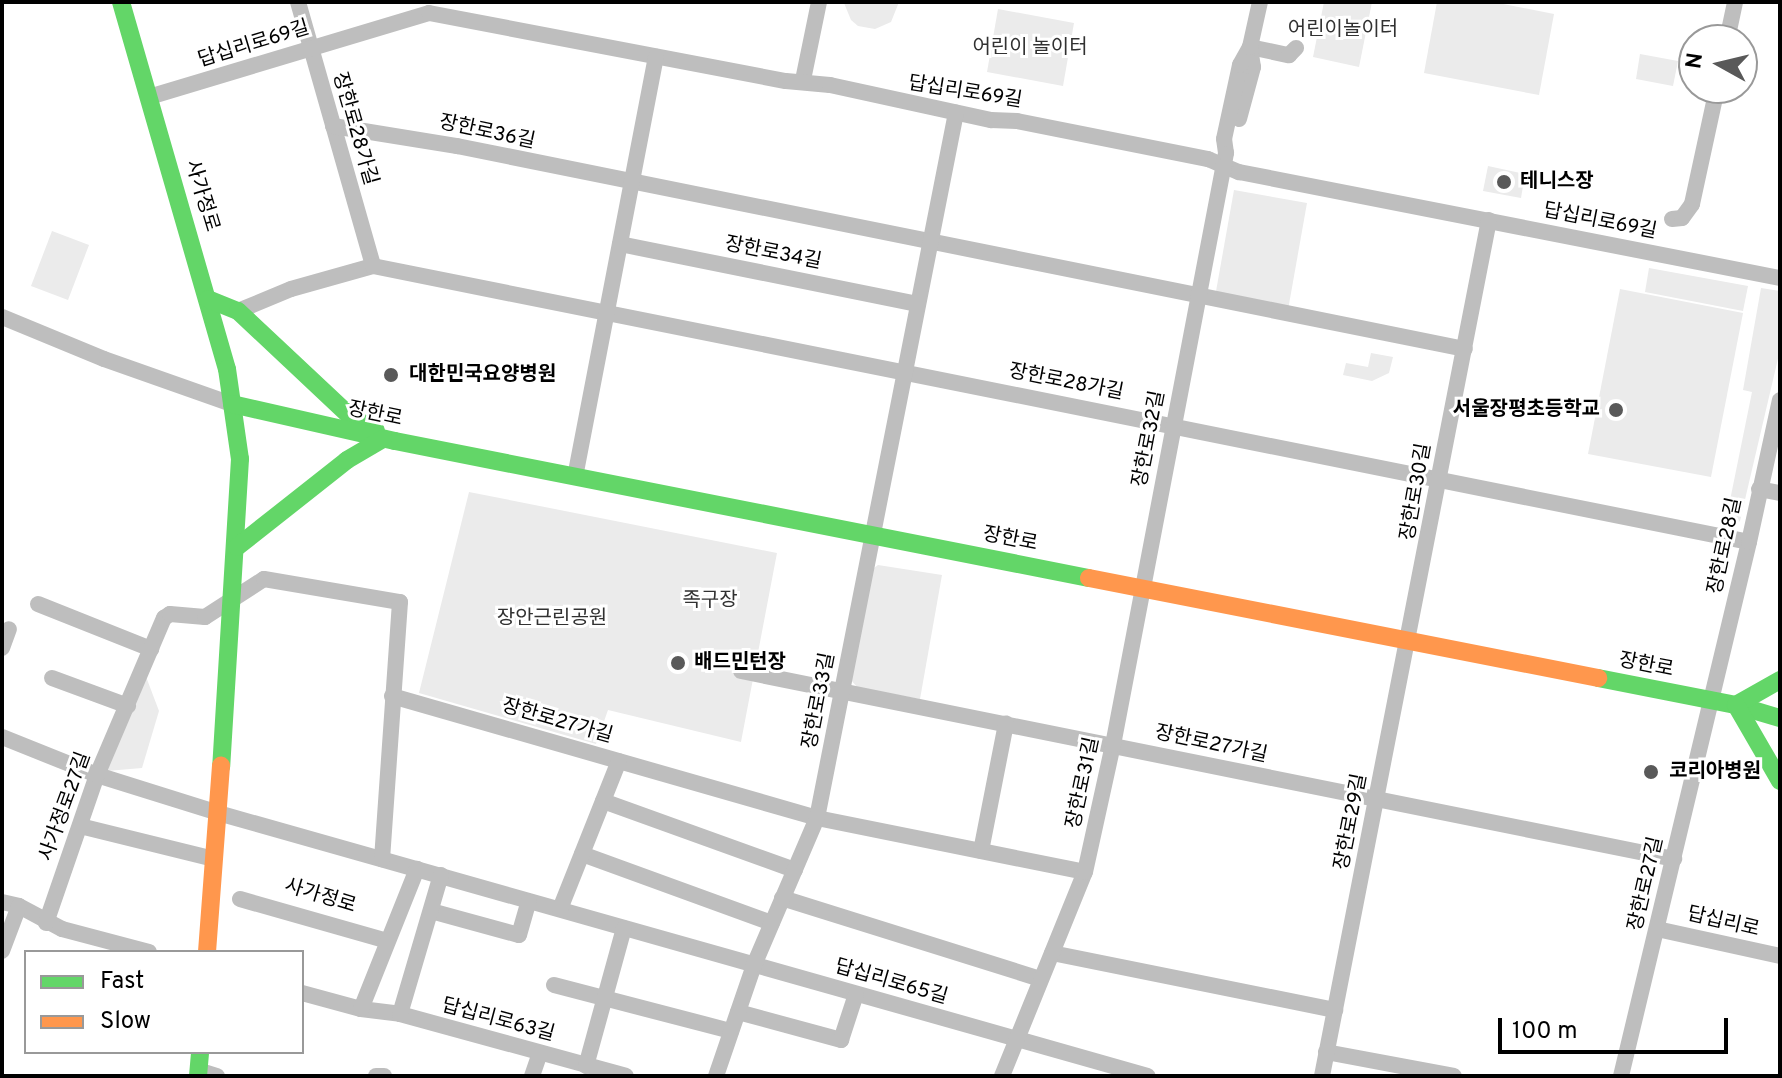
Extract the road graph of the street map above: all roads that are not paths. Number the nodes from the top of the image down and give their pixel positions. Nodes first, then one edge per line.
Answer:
1 (121, 2) edge
2 (298, 2) edge
3 (819, 2) edge
4 (1260, 2) edge
5 (1735, 2) edge
6 (427, 7) edge
7 (1730, 24) edge
8 (1250, 47) junction
9 (1296, 48) dead end
10 (311, 49) junction
11 (656, 57) junction
12 (803, 80) junction
13 (149, 97) junction
14 (1714, 104) edge
15 (956, 113) junction
16 (333, 126) junction
17 (1224, 159) junction
18 (632, 183) junction
19 (1672, 219) dead end
20 (1489, 220) junction
21 (931, 240) junction
22 (620, 244) junction
23 (373, 266) junction
24 (1780, 278) edge
25 (1198, 297) junction
26 (208, 299) junction
27 (918, 304) junction
28 (238, 311) junction
29 (607, 312) junction
30 (2, 317) edge
31 (1465, 349) junction
32 (905, 371) junction
33 (1780, 400) edge
34 (232, 404) junction
35 (1174, 424) junction
36 (389, 440) junction
37 (575, 477) junction
38 (1440, 480) junction
39 (1759, 489) junction
40 (1780, 493) edge
41 (873, 536) junction
42 (1749, 542) junction
43 (237, 547) junction
44 (1142, 589) junction
45 (234, 595) junction
46 (38, 604) dead end
47 (9, 629) dead end
48 (1408, 641) junction
49 (2, 648) edge
50 (151, 649) junction
51 (741, 671) dead end
52 (52, 678) dead end
53 (1780, 680) edge
54 (842, 693) junction
55 (392, 696) junction
56 (1711, 701) junction
57 (1736, 705) junction
58 (128, 706) junction
59 (1780, 718) edge
60 (1006, 723) junction
61 (2, 737) edge
62 (1113, 745) junction
63 (619, 761) junction
64 (97, 775) junction
65 (1780, 781) edge
66 (1377, 800) junction
67 (603, 801) junction
68 (218, 813) junction
69 (817, 818) junction
70 (80, 826) junction
71 (981, 851) junction
72 (582, 854) junction
73 (214, 859) junction
74 (382, 859) junction
75 (1674, 859) junction
76 (417, 869) junction
77 (795, 870) junction
78 (1085, 872) junction
79 (441, 875) junction
80 (782, 898) junction
81 (240, 899) dead end
82 (529, 901) junction
83 (2, 902) edge
84 (19, 906) junction
85 (560, 909) junction
86 (431, 911) junction
87 (46, 923) junction
88 (772, 923) junction
89 (624, 928) junction
90 (1657, 929) junction
91 (387, 941) junction
92 (142, 950) edge
93 (207, 950) edge
94 (2, 951) edge
95 (1052, 953) junction
96 (1780, 956) edge
97 (754, 965) junction
98 (1041, 979) junction
99 (554, 985) dead end
100 (304, 994) edge
101 (856, 994) junction
102 (604, 998) junction
103 (361, 1009) junction
104 (1335, 1010) junction
105 (738, 1012) junction
106 (400, 1014) junction
107 (731, 1031) junction
108 (1016, 1040) junction
109 (1326, 1052) junction
110 (540, 1053) junction
111 (198, 1066) edge
112 (586, 1066) junction
113 (217, 1076) edge
114 (376, 1076) edge
115 (384, 1076) edge
116 (532, 1076) edge
117 (626, 1076) edge
118 (716, 1076) edge
119 (1002, 1076) edge
120 (1148, 1076) edge
121 (1322, 1076) edge
122 (1454, 1076) edge
123 (1621, 1076) edge

1 - 13 main road, 사가정로
2 - 10 street, 장한로28가길
3 - 12 street
4 - 8 street, 장한로32길
5 - 7 street
6 - 10 street, 답십리로69길
6 - 11 street, 답십리로69길
8 - 9 street
8 - 17 street, 장한로32길
10 - 13 street, 답십리로69길
10 - 16 street, 장한로28가길
11 - 12 street, 답십리로69길
11 - 18 street
12 - 15 street, 답십리로69길
13 - 26 main road, 사가정로
14 - 19 street
15 - 17 street, 답십리로69길
15 - 21 street
16 - 18 street, 장한로36길
16 - 23 street, 장한로28가길
17 - 20 street, 답십리로69길
17 - 25 street, 장한로32길
18 - 21 street
18 - 22 street
20 - 24 street, 답십리로69길
20 - 31 street, 장한로30길
21 - 25 street
21 - 27 street
22 - 27 street, 장한로34길
22 - 29 street
23 - 28 street, 장한로28가길
23 - 29 street, 장한로28가길
25 - 31 street
25 - 35 street, 장한로32길
26 - 28 main road
26 - 34 main road, 사가정로
27 - 32 street
28 - 36 main road
29 - 32 street, 장한로28가길
29 - 37 street
30 - 34 street
31 - 38 street, 장한로30길
32 - 35 street, 장한로28가길
32 - 41 street
33 - 39 street, 장한로28길
34 - 36 main road, 장한로
34 - 43 main road, 사가정로
35 - 38 street, 장한로28가길
35 - 44 street, 장한로32길
36 - 37 main road, 장한로
36 - 43 main road
37 - 41 main road, 장한로
38 - 42 street, 장한로28가길
38 - 48 street, 장한로30길
39 - 40 street
39 - 42 street, 장한로28길
41 - 44 main road, 장한로
41 - 54 street, 장한로33길
42 - 56 street, 장한로28길
43 - 45 main road, 사가정로
44 - 48 main road, 장한로
44 - 62 street, 장한로31길
45 - 50 street, 사가정로27길
45 - 55 street
45 - 68 main road, 사가정로
46 - 50 street
47 - 49 street
48 - 56 main road, 장한로
48 - 66 street, 장한로29길
50 - 58 street, 사가정로27길
51 - 54 street, 장한로27가길
52 - 58 street
53 - 57 main road
54 - 60 street, 장한로27가길
54 - 69 street, 장한로33길
55 - 63 street, 장한로27가길
55 - 74 street
56 - 57 main road, 장한로
56 - 75 street, 장한로27길
57 - 59 main road, 장한로
57 - 65 main road
58 - 64 street, 사가정로27길
60 - 62 street, 장한로27가길
60 - 71 street
61 - 64 street, 답십리로65길
62 - 66 street, 장한로27가길
62 - 78 street, 장한로31길
63 - 67 street
63 - 69 street, 장한로27가길
64 - 68 street, 답십리로65길
64 - 70 street, 사가정로27길
66 - 75 street, 장한로27가길
66 - 104 street, 장한로29길
67 - 72 street
67 - 77 street
68 - 73 main road, 사가정로
68 - 74 street, 답십리로65길
69 - 71 street, 장한로27가길
69 - 77 street, 장한로33길
70 - 73 street
70 - 87 street, 사가정로27길
71 - 78 street, 장한로27가길
72 - 85 street
72 - 88 street
73 - 93 main road, 사가정로
74 - 76 street, 답십리로65길
75 - 90 street, 장한로27길
76 - 79 street, 답십리로65길
76 - 91 street
77 - 80 street, 장한로33길
78 - 95 street, 장한로31길
79 - 82 street, 답십리로65길
79 - 86 street
80 - 88 street, 장한로33길
80 - 98 street
81 - 91 street, 사가정로
82 - 85 street, 답십리로65길
82 - 86 street
83 - 84 street
84 - 87 street
84 - 94 street
85 - 89 street, 답십리로65길
86 - 106 street
87 - 92 street
88 - 97 street, 장한로33길
89 - 97 street, 답십리로65길
89 - 102 street
90 - 96 street, 답십리로
90 - 123 street, 장한로27길
91 - 103 street
95 - 98 street, 장한로31길
95 - 104 street
97 - 101 street, 답십리로65길
97 - 105 street, 장한로33길
98 - 108 street, 장한로31길
99 - 102 street
100 - 103 street, 답십리로63길
101 - 105 street
101 - 108 street, 답십리로65길
102 - 107 street
102 - 112 street
103 - 106 street, 답십리로63길
104 - 109 street, 장한로29길
105 - 107 street, 장한로33길
106 - 110 street, 답십리로63길
107 - 118 street, 장한로33길
108 - 119 street, 장한로31길
108 - 120 street, 답십리로65길
109 - 121 street, 장한로29길
109 - 122 street
110 - 112 street, 답십리로63길
110 - 116 street
111 - 113 street
112 - 117 street, 답십리로63길
114 - 115 street

